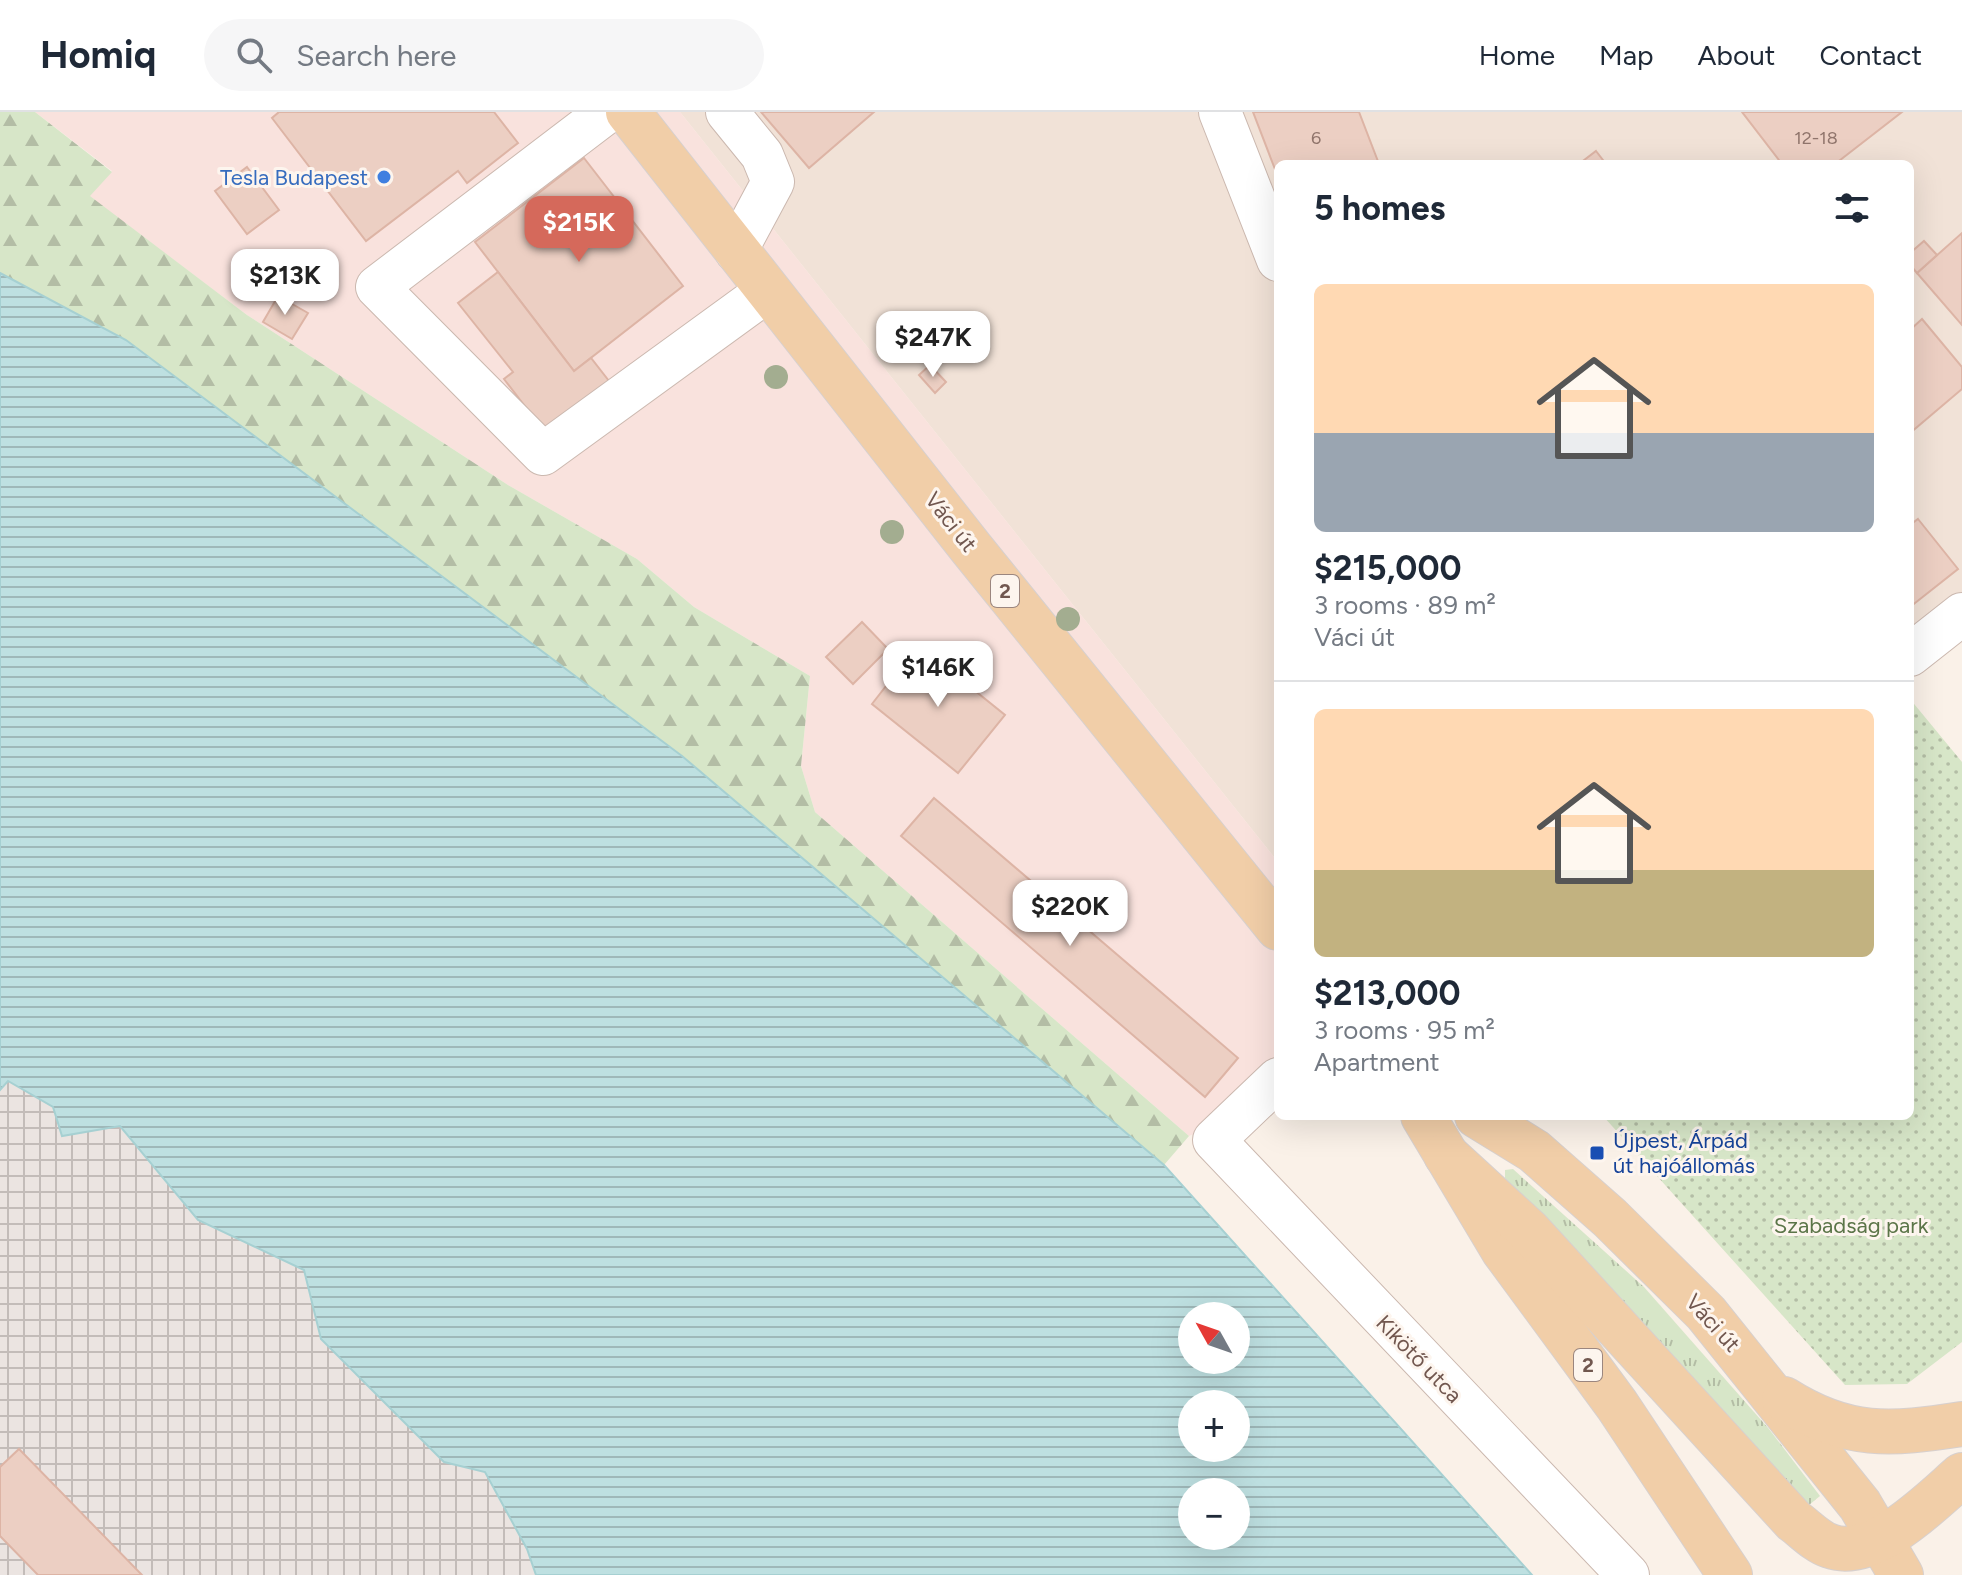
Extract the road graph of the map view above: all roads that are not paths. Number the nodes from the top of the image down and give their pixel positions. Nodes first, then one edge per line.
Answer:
1 (607, 112) edge
2 (628, 112) edge
3 (727, 112) edge
4 (1220, 112) edge
5 (1274, 250) edge
6 (736, 251) junction
7 (767, 291) junction
8 (1962, 615) edge
9 (1914, 652) edge
10 (1274, 923) edge
11 (1274, 1083) edge
12 (1425, 1120) edge
13 (1488, 1120) edge
14 (1523, 1133) edge
15 (1446, 1155) junction
16 (1769, 1389) junction
17 (1962, 1424) edge
18 (1962, 1475) edge
19 (1883, 1563) edge
20 (1628, 1575) edge
21 (1730, 1575) edge

1 - 7 street
2 - 6 main road, Váci út / 2
3 - 6 street
4 - 5 street
6 - 7 main road, Váci út / 2
7 - 10 main road, Váci út / 2
8 - 9 street
11 - 20 street, Kikötő utca
12 - 15 main road, 2
13 - 14 main road, Váci út
14 - 16 main road, Váci út
15 - 19 main road
15 - 21 main road, 2
16 - 17 main road
16 - 19 main road, Váci út
18 - 19 main road

